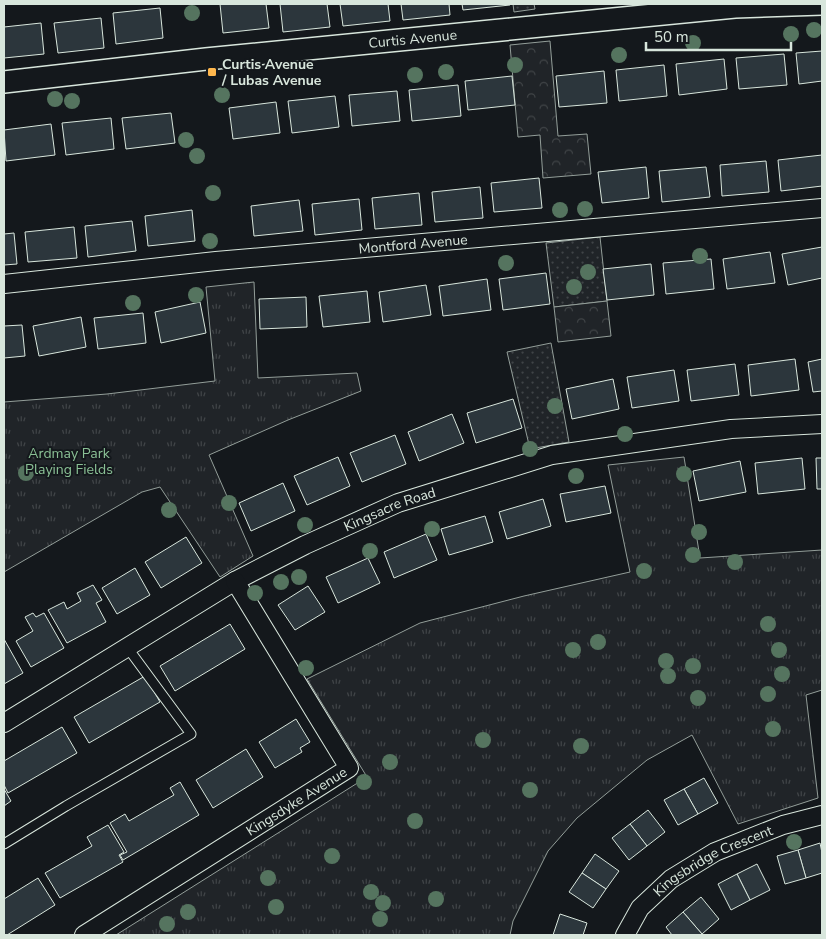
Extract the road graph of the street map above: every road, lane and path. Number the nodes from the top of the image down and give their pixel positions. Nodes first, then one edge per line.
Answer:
1 (822, 4) edge
2 (4, 82) edge
3 (822, 208) edge
4 (4, 284) edge
5 (822, 424) edge
6 (235, 580) junction
7 (127, 647) junction
8 (4, 724) edge
9 (822, 815) edge
10 (4, 844) edge
11 (84, 935) edge
12 (625, 935) edge

1 - 2 street, Curtis Avenue
3 - 4 street, Montford Avenue
5 - 6 street, Kingsacre Road
6 - 7 street, Kingsacre Road
6 - 11 street, Kingsdyke Avenue
7 - 8 street, Kingsacre Road
7 - 10 lane
9 - 12 street, Kingsbridge Crescent

